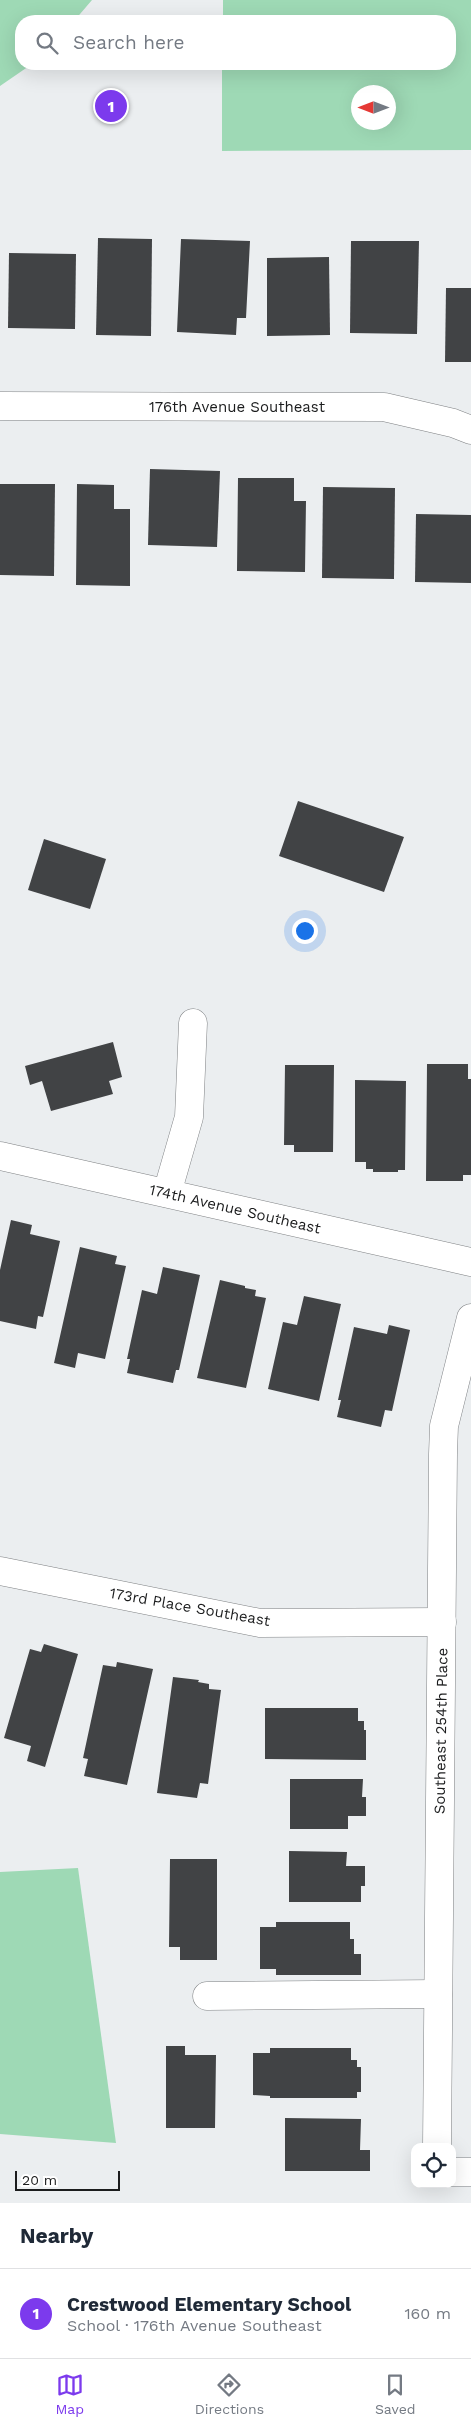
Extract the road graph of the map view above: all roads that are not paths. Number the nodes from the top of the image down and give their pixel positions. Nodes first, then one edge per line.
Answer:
1 (0, 406) edge
2 (471, 430) edge
3 (193, 1023) dead end
4 (0, 1156) edge
5 (167, 1193) junction
6 (471, 1262) edge
7 (471, 1318) edge
8 (0, 1571) edge
9 (442, 1622) junction
10 (438, 1994) junction
11 (207, 1996) dead end
12 (437, 2143) edge
13 (456, 2172) edge
14 (471, 2172) edge

1 - 2 street, 176th Avenue Southeast
3 - 5 street
4 - 5 street, 174th Avenue Southeast
5 - 6 street, 174th Avenue Southeast
7 - 9 street, Southeast 254th Place
8 - 9 street, 173rd Place Southeast
9 - 10 street, Southeast 254th Place
10 - 11 street
10 - 12 street, Southeast 254th Place
13 - 14 street

